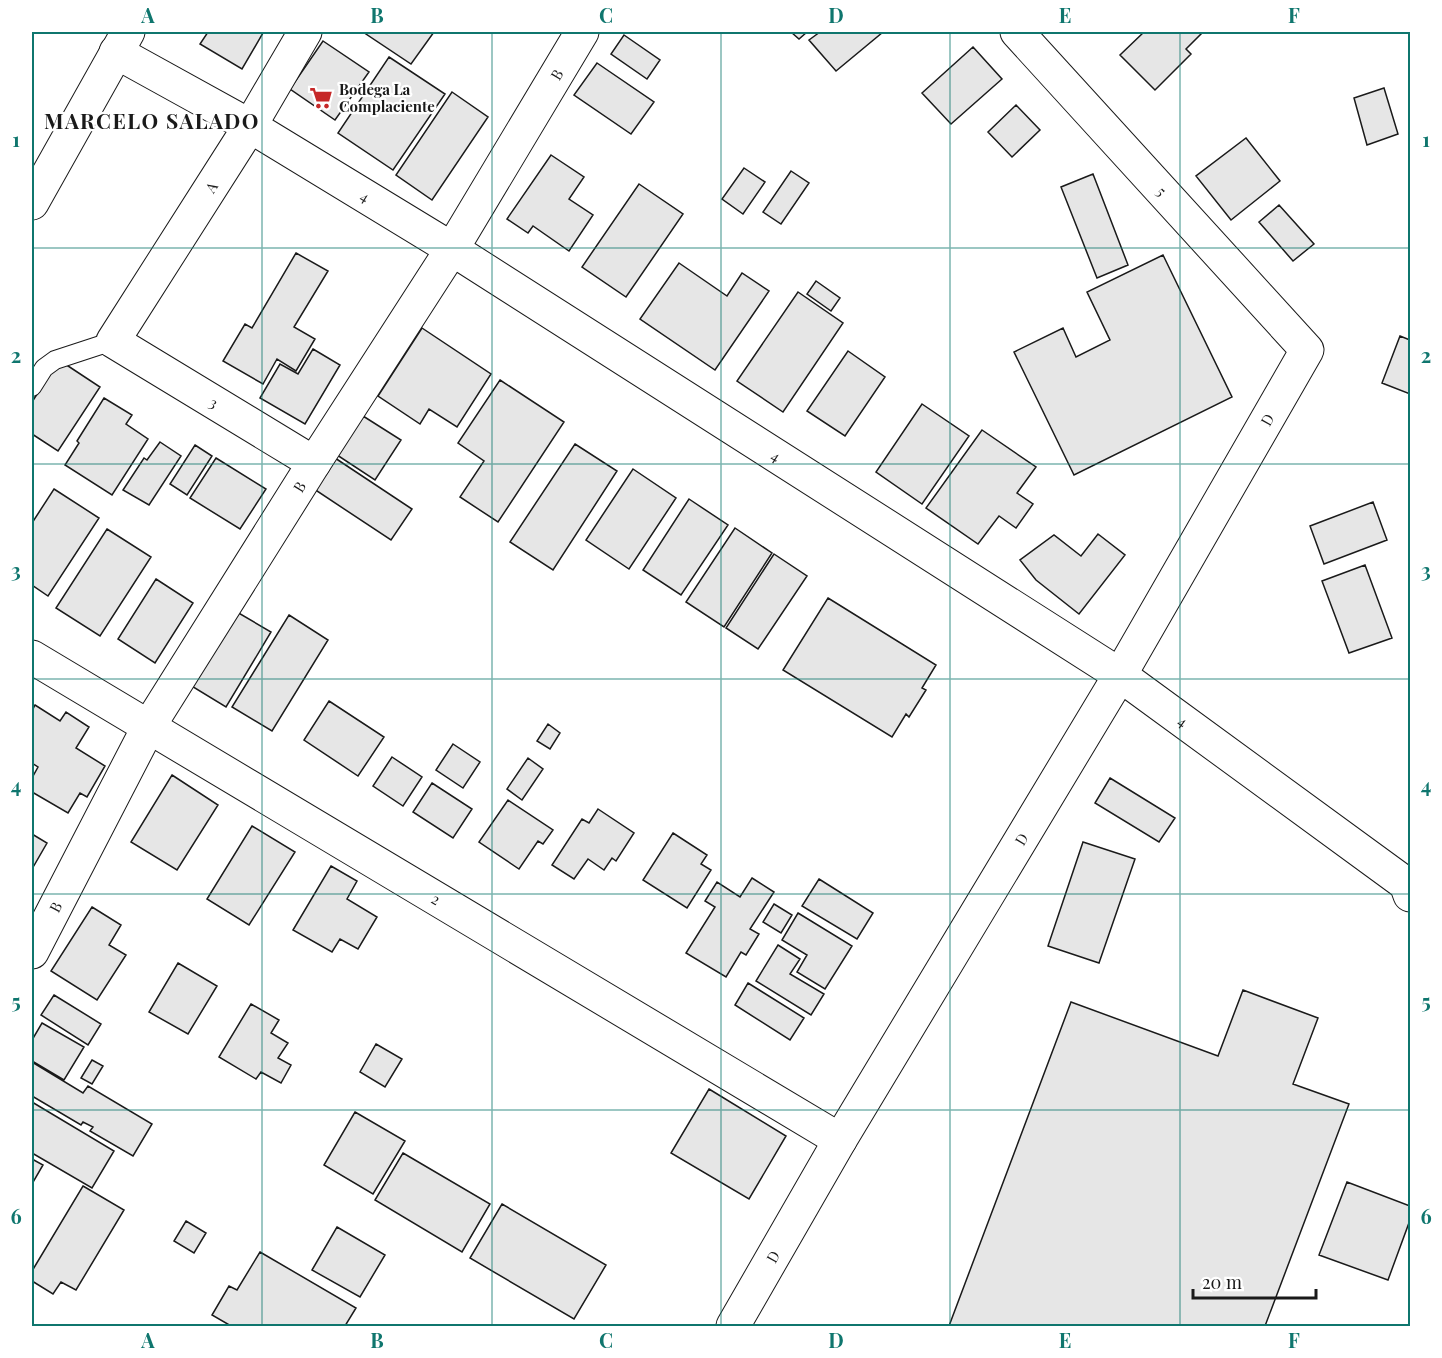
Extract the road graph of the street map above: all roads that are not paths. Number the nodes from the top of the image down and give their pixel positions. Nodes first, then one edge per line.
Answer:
1 (305, 32) edge
2 (582, 32) edge
3 (1017, 32) edge
4 (122, 42) edge
5 (250, 126) junction
6 (32, 203) edge
7 (452, 249) junction
8 (113, 341) junction
9 (1307, 350) joint
10 (32, 387) edge
11 (314, 463) junction
12 (32, 657) edge
13 (1120, 675) junction
14 (149, 726) junction
15 (1410, 896) edge
16 (32, 952) edge
17 (840, 1140) junction
18 (733, 1326) edge

1 - 5 street, A
2 - 7 street, B
3 - 9 street, 5
4 - 5 street, 4
4 - 6 street
5 - 7 street, 4
5 - 8 street, A
7 - 11 street, B
7 - 13 street, 4
8 - 10 lane
8 - 11 street, 3
9 - 13 street, D
11 - 14 street, B
12 - 14 street, 2
13 - 15 street, 4
13 - 17 street, D
14 - 16 street, B
14 - 17 street, 2
17 - 18 street, D

